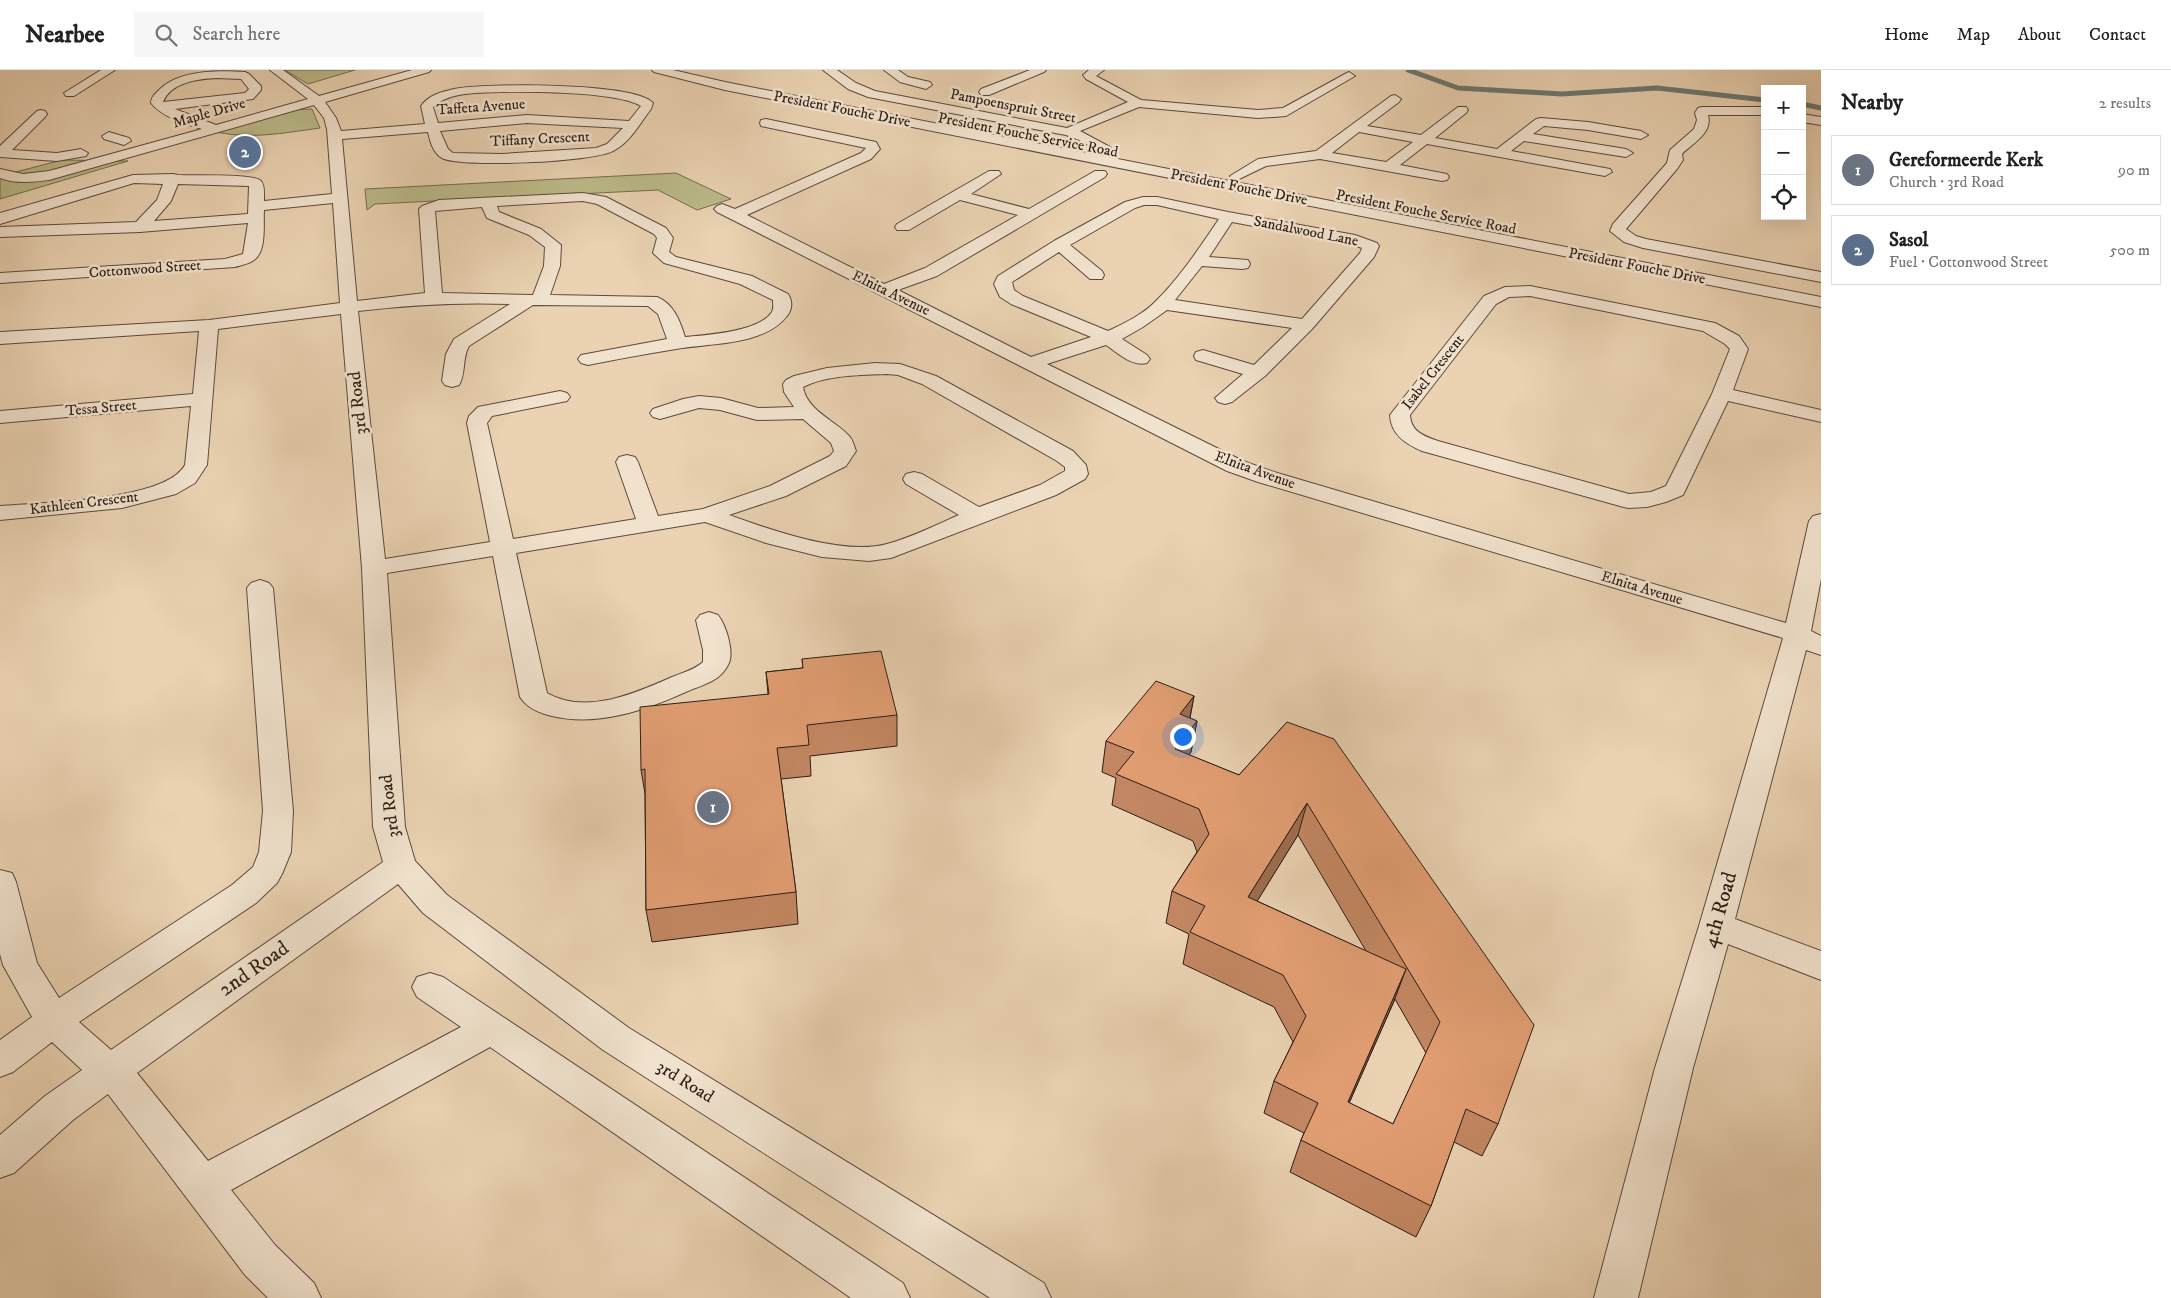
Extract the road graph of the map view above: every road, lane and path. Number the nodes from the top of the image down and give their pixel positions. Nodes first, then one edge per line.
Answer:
1 (109, 70) edge
2 (276, 70) edge
3 (425, 70) edge
4 (658, 70) edge
5 (829, 70) edge
6 (896, 70) edge
7 (1039, 70) edge
8 (1098, 70) edge
9 (1349, 76) dead end
10 (736, 78) dead end
11 (926, 85) dead end
12 (985, 92) dead end
13 (70, 94) dead end
14 (1395, 99) dead end
15 (317, 100) junction
16 (1138, 103) junction
17 (162, 107) junction
18 (1462, 110) dead end
19 (1761, 111) edge
20 (41, 114) dead end
21 (1601, 116) dead end
22 (1806, 119) edge
23 (1821, 121) edge
24 (766, 123) dead end
25 (630, 125) junction
26 (434, 126) junction
27 (1588, 126) junction
28 (214, 128) junction
29 (1358, 128) junction
30 (1069, 132) junction
31 (1641, 135) dead end
32 (109, 136) dead end
33 (334, 136) junction
34 (1522, 136) junction
35 (1424, 139) junction
36 (124, 141) junction
37 (145, 148) junction
38 (1105, 150) junction
39 (1500, 153) junction
40 (1626, 153) dead end
41 (1320, 155) junction
42 (1389, 168) junction
43 (1606, 172) dead end
44 (0, 173) edge
45 (994, 174) dead end
46 (1100, 174) dead end
47 (1237, 176) junction
48 (1442, 177) dead end
49 (173, 178) junction
50 (778, 178) dead end
51 (802, 184) junction
52 (959, 195) junction
53 (341, 198) junction
54 (488, 202) junction
55 (256, 212) junction
56 (1031, 214) junction
57 (1228, 217) junction
58 (0, 219) edge
59 (140, 227) junction
60 (903, 227) dead end
61 (0, 232) edge
62 (1060, 244) junction
63 (9, 258) dead end
64 (1198, 261) junction
65 (1242, 264) dead end
66 (0, 273) edge
67 (1096, 275) dead end
68 (1821, 277) edge
69 (0, 278) edge
70 (1821, 287) edge
71 (883, 290) junction
72 (434, 298) junction
73 (534, 300) junction
74 (1821, 302) edge
75 (1163, 304) junction
76 (349, 306) junction
77 (209, 325) junction
78 (1306, 325) junction
79 (0, 338) edge
80 (1108, 338) junction
81 (678, 343) junction
82 (1203, 356) dead end
83 (1140, 358) dead end
84 (588, 359) dead end
85 (1031, 363) junction
86 (1258, 372) junction
87 (452, 381) dead end
88 (1722, 394) junction
89 (560, 397) dead end
90 (1225, 398) dead end
91 (203, 399) junction
92 (660, 413) dead end
93 (808, 413) junction
94 (1821, 416) edge
95 (0, 417) edge
96 (627, 462) dead end
97 (914, 479) dead end
98 (0, 513) edge
99 (707, 515) junction
100 (977, 516) junction
101 (1821, 521) edge
102 (650, 525) junction
103 (503, 548) junction
104 (374, 568) junction
105 (260, 588) dead end
106 (709, 620) dead end
107 (1809, 640) edge
108 (400, 866) junction
109 (0, 882) edge
110 (1716, 926) junction
111 (1821, 966) edge
112 (430, 988) dead end
113 (53, 1021) junction
114 (490, 1029) junction
115 (0, 1061) edge
116 (108, 1073) junction
117 (0, 1160) edge
118 (202, 1185) junction
119 (299, 1298) edge
120 (888, 1298) edge
121 (1030, 1298) edge
122 (1616, 1298) edge

1 - 13 street
2 - 15 street
3 - 15 street
4 - 74 street, President Fouche Drive
5 - 30 street, Pampoenspruit Street
6 - 11 street
7 - 12 street
8 - 16 street
9 - 16 street
10 - 38 street, President Fouche Service Road
14 - 29 street
15 - 28 street, Maple Drive
15 - 33 street, 3rd Road
16 - 30 street
17 - 17 street
17 - 28 street
18 - 35 street
19 - 68 street
20 - 36 street
21 - 27 street
22 - 23 street
24 - 51 street
25 - 26 street, Taffeta Avenue
25 - 26 street, Tiffany Crescent
25 - 26 street, Tiffany Crescent
26 - 33 street, Taffeta Avenue
27 - 31 street
27 - 34 street
28 - 37 street, Maple Drive
29 - 35 street
29 - 41 street
30 - 38 street, Pampoenspruit Street
32 - 36 street
33 - 53 street, 3rd Road
34 - 39 street
34 - 40 street
35 - 39 street
35 - 42 street
36 - 37 street
37 - 44 street, Maple Drive
38 - 47 street, President Fouche Service Road
39 - 43 street
41 - 42 street
41 - 47 street
42 - 48 street
45 - 52 street
46 - 56 street
47 - 70 street, President Fouche Service Road
49 - 55 street, Cottonwood Street
49 - 58 street, Cottonwood Street
49 - 59 street
50 - 51 street
51 - 71 street, Elnita Avenue
52 - 56 street
52 - 60 street
53 - 55 street
53 - 76 street, 3rd Road
54 - 72 street
54 - 73 street
54 - 81 street
55 - 59 street
55 - 69 street, Cottonwood Street
56 - 71 street
57 - 62 street, Sandalwood Lane
57 - 64 street
57 - 78 street, Sandalwood Lane
59 - 61 street
62 - 67 street
62 - 80 street, Sandalwood Lane
63 - 66 street
64 - 65 street
64 - 75 street
71 - 85 street, Elnita Avenue
72 - 73 street
72 - 76 street
73 - 81 street
73 - 87 street
75 - 78 street
75 - 80 street
76 - 77 street
76 - 104 street, 3rd Road
77 - 79 street
77 - 91 street, Kathleen Crescent
78 - 86 street, Sandalwood Lane
80 - 83 street, Sandalwood Lane
80 - 85 street
81 - 84 street
82 - 86 street
85 - 107 street, Elnita Avenue
86 - 90 street, Sandalwood Lane
88 - 88 street, Isabel Crescent
88 - 94 street
89 - 103 street
91 - 95 street, Tessa Street
91 - 98 street, Kathleen Crescent
92 - 93 street
93 - 99 street
93 - 100 street
96 - 102 street
97 - 100 street
99 - 100 street
99 - 102 street
101 - 107 street, 4th Road
102 - 103 street
103 - 104 street
103 - 106 street
104 - 108 street, 3rd Road
105 - 113 street
107 - 110 street, 4th Road
108 - 116 street, 2nd Road
108 - 121 street, 3rd Road
109 - 113 street
110 - 111 street
110 - 122 street, 4th Road
112 - 114 street
113 - 115 street
113 - 116 street
114 - 118 street
114 - 120 street
116 - 117 street, 2nd Road
116 - 118 street
118 - 119 street

